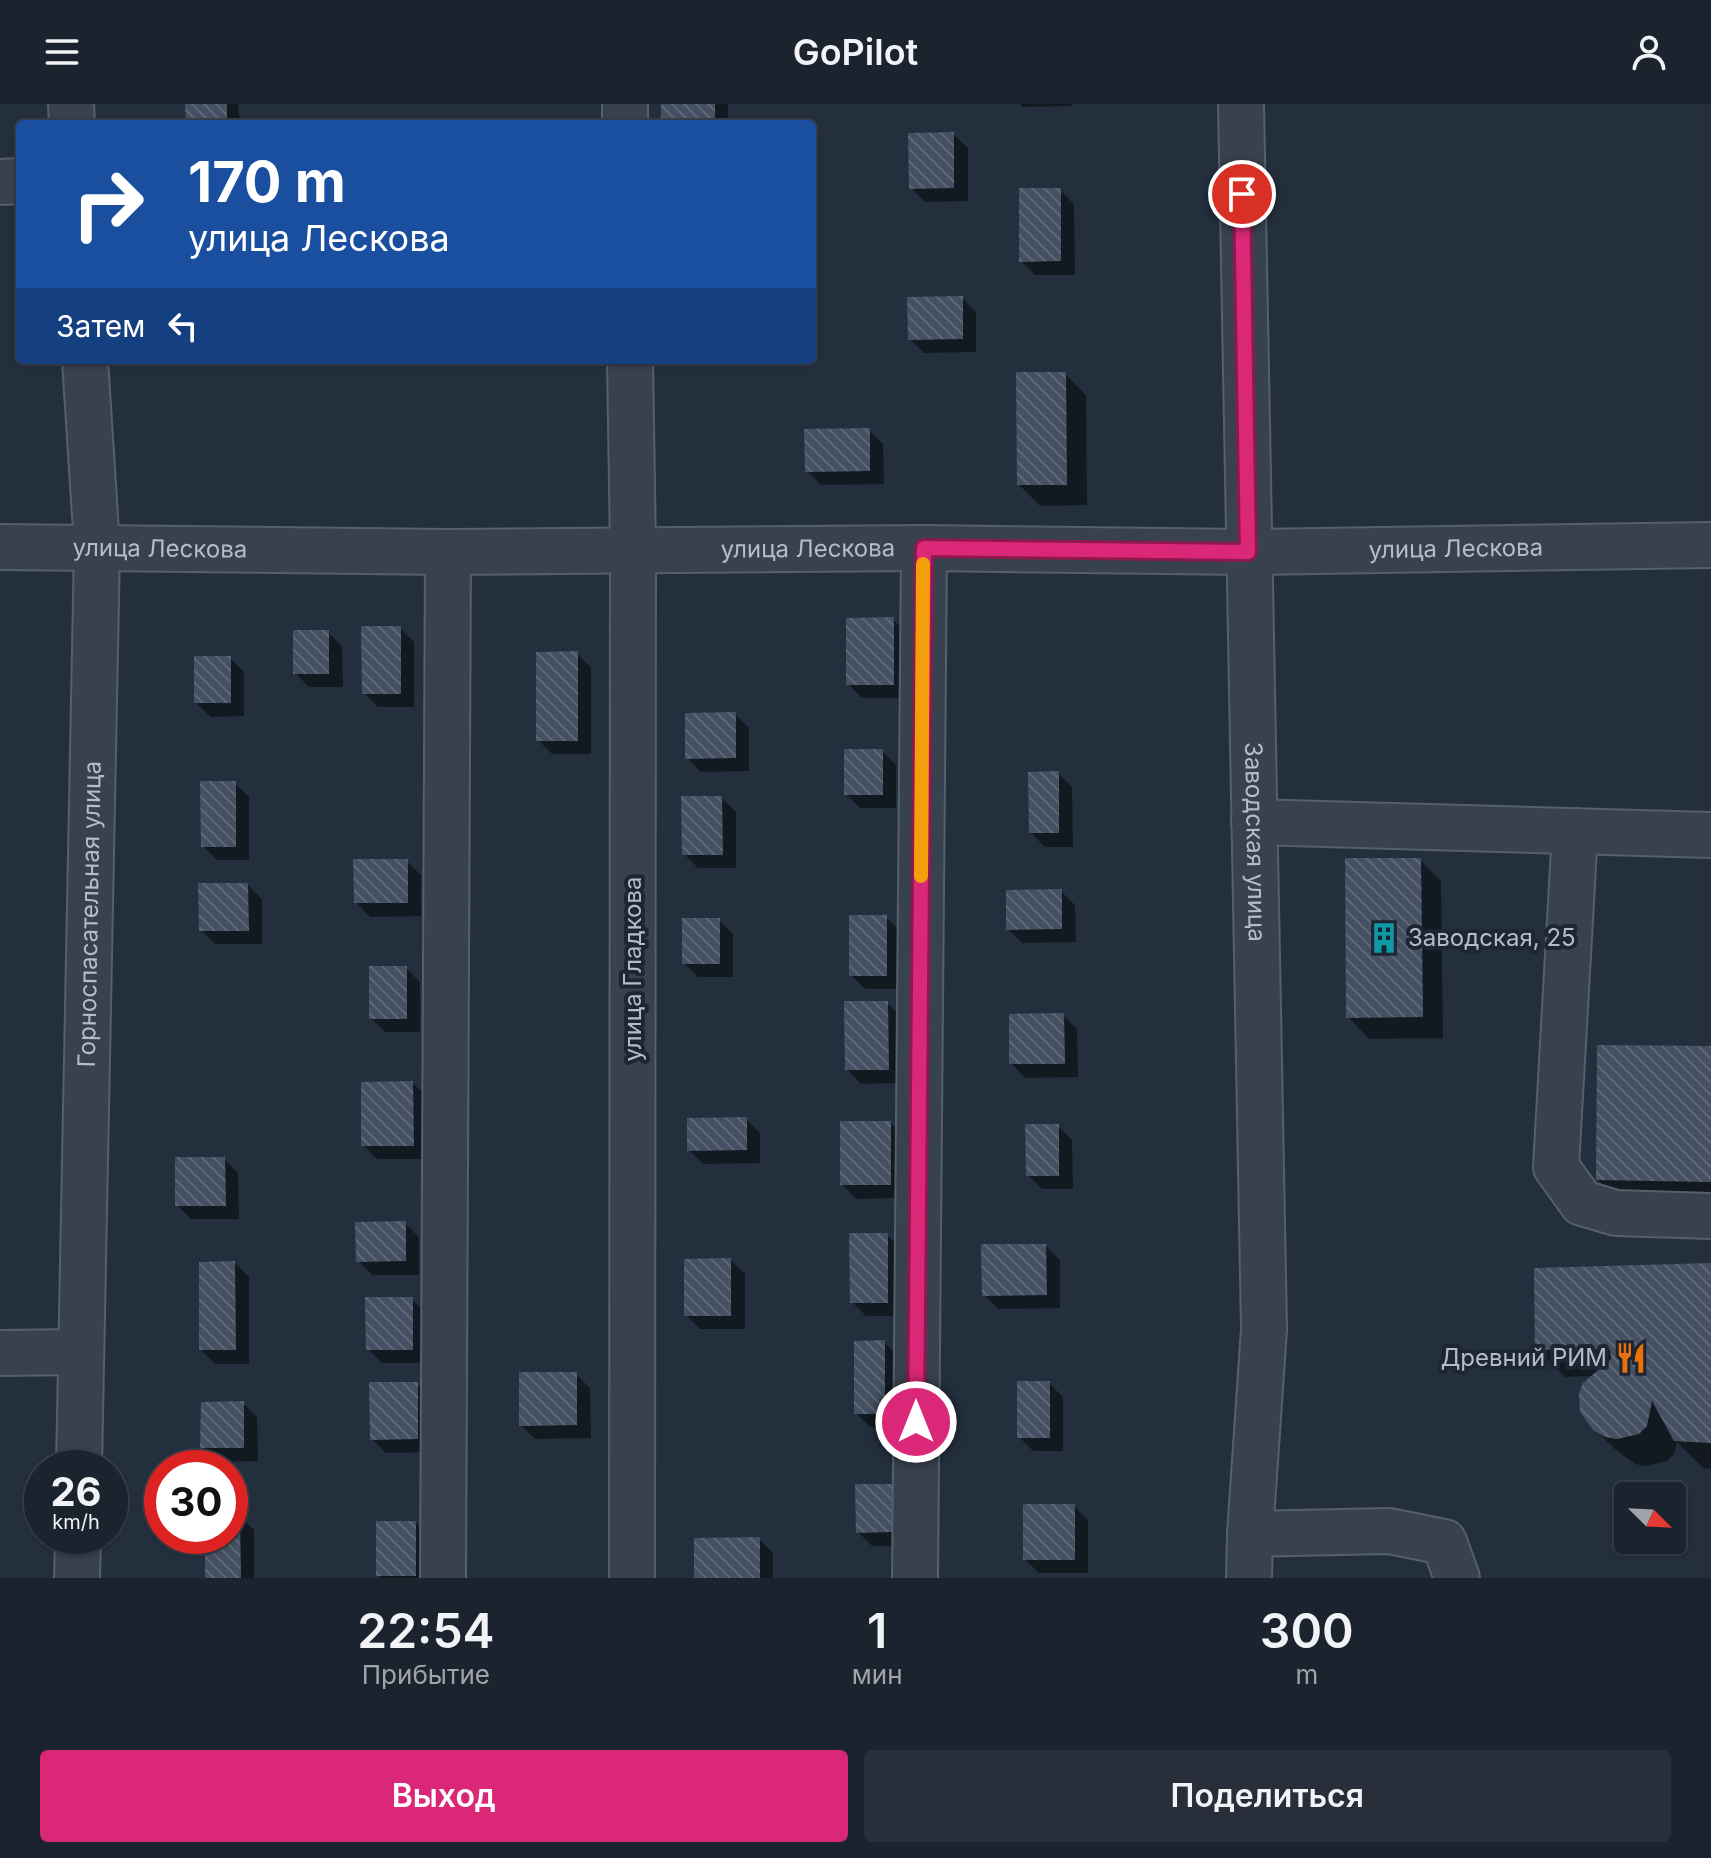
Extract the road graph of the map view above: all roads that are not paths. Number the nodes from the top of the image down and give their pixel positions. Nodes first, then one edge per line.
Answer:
1 (1241, 104) edge
2 (85, 364) edge
3 (630, 364) edge
4 (1711, 545) edge
5 (0, 547) edge
6 (97, 547) junction
7 (924, 548) junction
8 (633, 550) junction
9 (448, 552) junction
10 (1248, 552) junction
11 (1254, 822) junction
12 (1575, 831) junction
13 (1711, 835) edge
14 (1711, 1216) edge
15 (81, 1352) junction
16 (0, 1353) edge
17 (79, 1450) edge
18 (1250, 1534) junction
19 (78, 1554) edge
20 (77, 1578) edge
21 (443, 1578) edge
22 (632, 1578) edge
23 (915, 1578) edge
24 (1249, 1578) edge
25 (1457, 1578) edge

1 - 10 street, Заводская улица
2 - 6 street, Горноспасательная улица
3 - 8 street, улица Гладкова
4 - 10 street, улица Лескова
5 - 6 street, улица Лескова
6 - 9 street, улица Лескова
6 - 15 street, Горноспасательная улица
7 - 8 street, улица Лескова
7 - 10 street, улица Лескова
7 - 23 street
8 - 9 street, улица Лескова
8 - 22 street, улица Гладкова
9 - 21 street
10 - 11 street, Заводская улица
11 - 12 street
11 - 18 street, Заводская улица
12 - 13 street
12 - 14 street
15 - 16 street
15 - 17 street, Горноспасательная улица
18 - 24 street, Заводская улица
18 - 25 street
19 - 20 street

